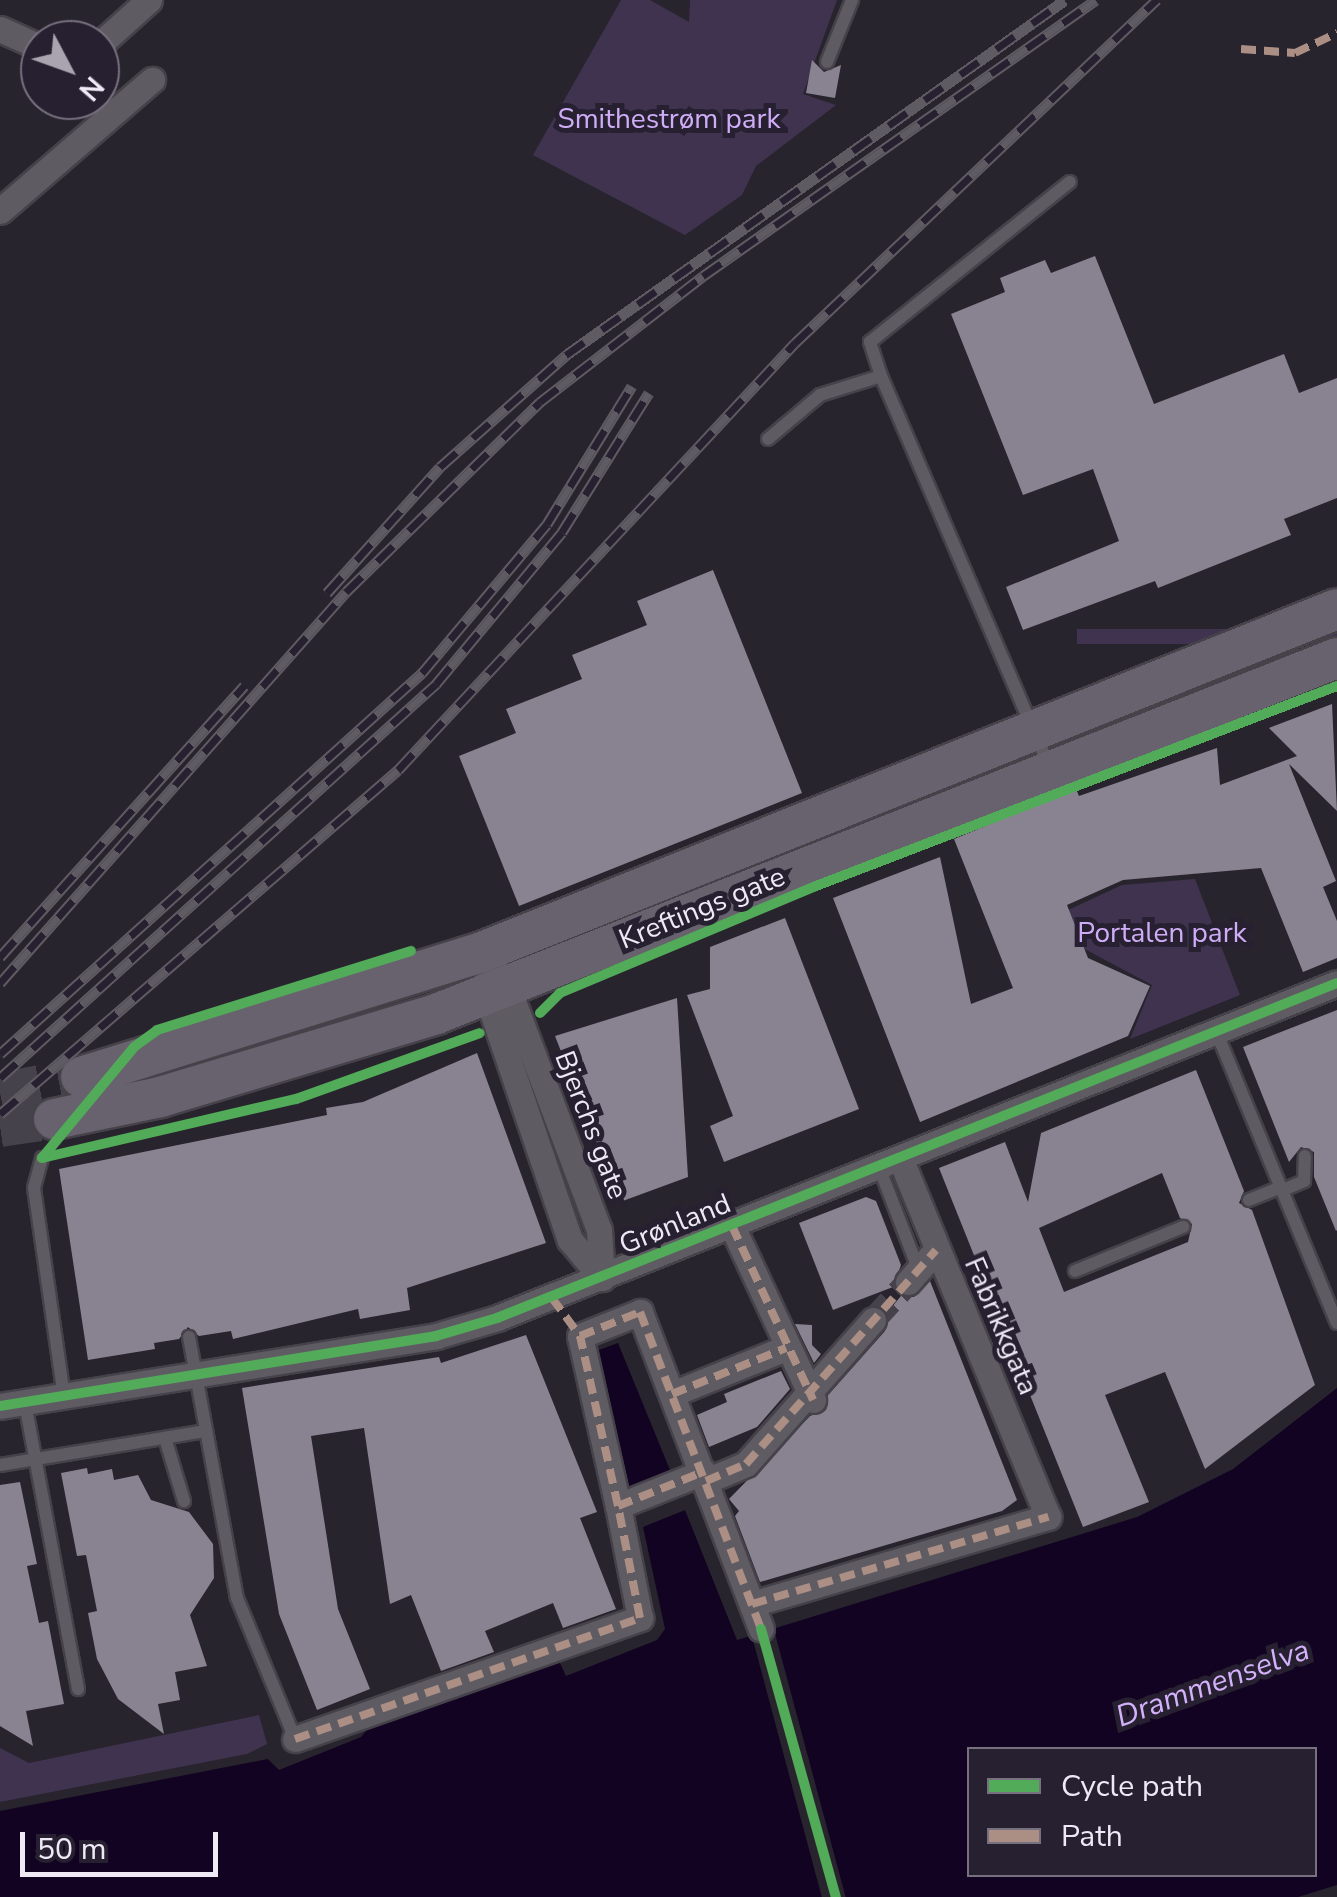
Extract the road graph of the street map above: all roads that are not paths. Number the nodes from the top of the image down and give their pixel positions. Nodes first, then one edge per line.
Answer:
1 (149, 0) edge
2 (852, 0) edge
3 (120, 26) edge
4 (826, 62) dead end
5 (152, 80) dead end
6 (1070, 182) dead end
7 (0, 211) edge
8 (881, 376) junction
9 (768, 439) dead end
10 (1337, 609) edge
11 (1337, 658) edge
12 (1034, 730) junction
13 (1050, 768) junction
14 (482, 952) junction
15 (1337, 983) edge
16 (496, 992) junction
17 (1216, 1031) junction
18 (81, 1076) tunnel mouth
19 (54, 1119) tunnel mouth
20 (1305, 1156) dead end
21 (42, 1158) dead end
22 (889, 1163) junction
23 (1282, 1188) junction
24 (1249, 1200) dead end
25 (732, 1226) junction
26 (1183, 1227) dead end
27 (1075, 1271) dead end
28 (602, 1278) junction
29 (552, 1298) junction
30 (874, 1320) tunnel mouth
31 (1337, 1322) edge
32 (580, 1336) junction
33 (189, 1338) dead end
34 (786, 1348) junction
35 (195, 1374) junction
36 (672, 1394) junction
37 (64, 1395) junction
38 (810, 1398) junction
39 (12, 1404) edge
40 (206, 1431) junction
41 (164, 1438) junction
42 (32, 1459) junction
43 (0, 1466) edge
44 (704, 1476) junction
45 (184, 1501) dead end
46 (618, 1506) junction
47 (752, 1604) junction
48 (761, 1629) dead end
49 (78, 1690) dead end
50 (295, 1739) joint

1 - 3 street
2 - 4 lane
5 - 7 street
6 - 8 lane
8 - 9 lane
8 - 12 lane
10 - 12 main road, Kreftings gate
11 - 13 main road, Kreftings gate
12 - 13 lane
12 - 14 main road, Kreftings gate
13 - 16 main road, Kreftings gate
14 - 16 street, Bjerchs gate
14 - 18 main road, Kreftings gate
15 - 17 street, Grønland
16 - 19 main road, Kreftings gate
16 - 28 street, Bjerchs gate
17 - 22 street, Grønland
17 - 23 lane
20 - 23 lane
21 - 37 lane
22 - 25 street, Grønland
22 - 47 street, Fabrikkgata
23 - 24 lane
23 - 31 lane
25 - 28 street, Grønland
25 - 34 street
26 - 27 lane
28 - 29 street, Grønland
29 - 32 street
29 - 35 street, Grønland
30 - 38 street
32 - 36 street
32 - 46 street
33 - 35 lane
34 - 36 street
34 - 38 street
35 - 37 street, Grønland
35 - 40 lane
36 - 44 street
37 - 39 street, Grønland
38 - 44 street
39 - 42 lane
40 - 41 lane
40 - 50 lane
41 - 42 lane
41 - 45 lane
42 - 43 lane
42 - 49 lane
44 - 46 street
44 - 47 street
46 - 50 street
47 - 48 street

